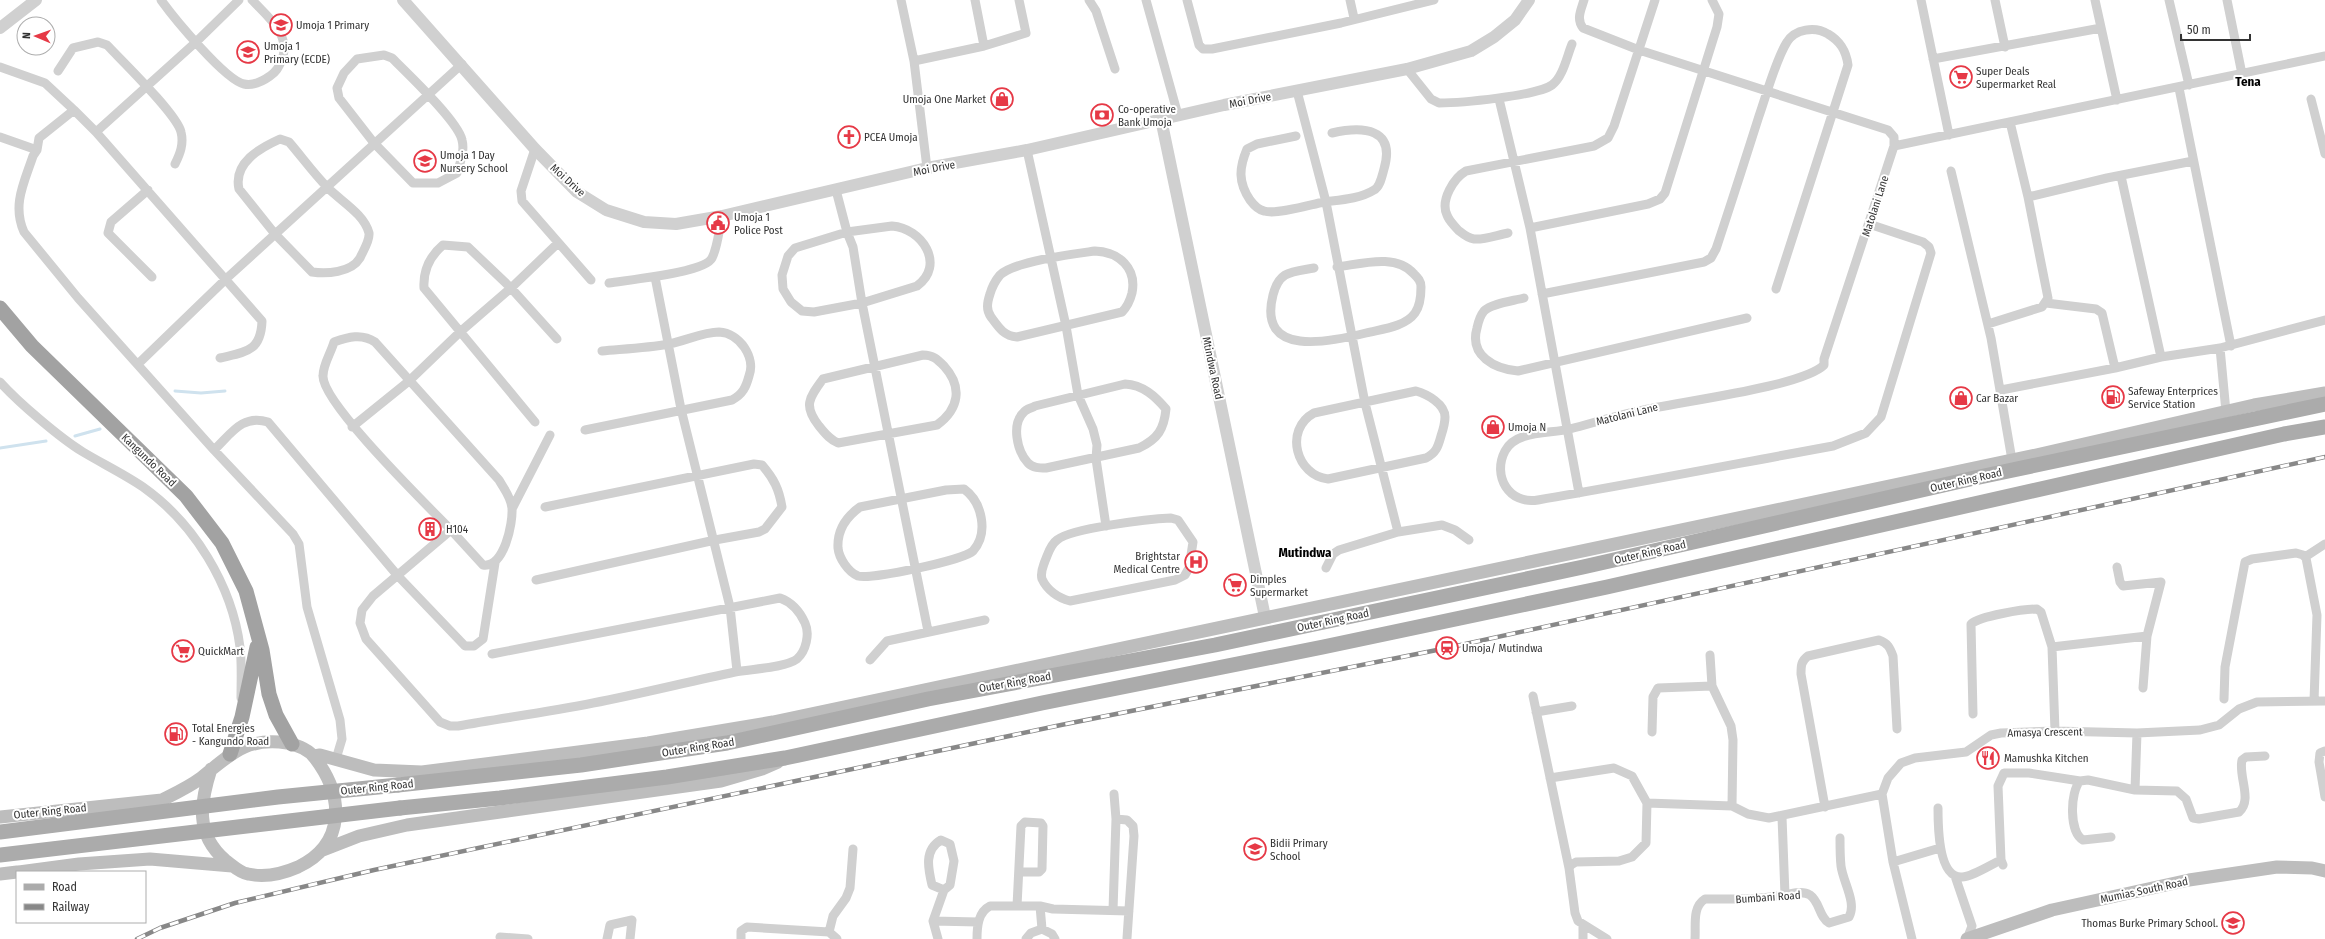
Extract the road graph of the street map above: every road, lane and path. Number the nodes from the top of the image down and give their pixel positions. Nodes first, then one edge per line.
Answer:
1 (36, 0) edge
2 (160, 0) edge
3 (239, 0) edge
4 (252, 0) edge
5 (403, 0) edge
6 (901, 0) edge
7 (975, 0) edge
8 (1019, 0) edge
9 (1088, 0) edge
10 (1146, 0) edge
11 (1187, 0) edge
12 (1350, 0) edge
13 (1434, 0) edge
14 (1529, 0) edge
15 (1584, 0) edge
16 (1655, 0) edge
17 (1712, 0) edge
18 (1921, 0) edge
19 (1995, 0) edge
20 (2095, 0) edge
21 (2169, 0) edge
22 (2227, 0) edge
23 (1354, 18) junction
24 (0, 28) edge
25 (2101, 28) junction
26 (196, 42) junction
27 (1572, 44) dead end
28 (984, 46) junction
29 (2005, 47) junction
30 (1639, 50) junction
31 (2325, 56) edge
32 (1933, 59) junction
33 (914, 61) junction
34 (462, 64) junction
35 (0, 67) edge
36 (1115, 69) dead end
37 (1407, 69) junction
38 (1705, 70) junction
39 (58, 71) dead end
40 (2242, 74) junction
41 (2189, 85) junction
42 (145, 86) junction
43 (2178, 88) junction
44 (1768, 90) junction
45 (1296, 91) junction
46 (430, 95) junction
47 (1499, 99) junction
48 (2312, 99) dead end
49 (2116, 100) junction
50 (74, 110) junction
51 (1834, 111) junction
52 (1178, 115) junction
53 (1161, 119) junction
54 (2010, 122) junction
55 (96, 132) junction
56 (1332, 133) dead end
57 (1949, 135) junction
58 (1296, 136) dead end
59 (0, 137) edge
60 (374, 143) junction
61 (1894, 146) junction
62 (535, 149) junction
63 (37, 150) junction
64 (1027, 150) junction
65 (2325, 154) edge
66 (1515, 160) junction
67 (2194, 161) junction
68 (175, 164) dead end
69 (927, 168) junction
70 (1951, 171) dead end
71 (2121, 176) junction
72 (328, 188) junction
73 (148, 190) junction
74 (836, 190) junction
75 (2028, 197) junction
76 (1326, 202) junction
77 (722, 216) junction
78 (1869, 224) junction
79 (1530, 228) junction
80 (847, 232) junction
81 (1508, 233) dead end
82 (275, 234) junction
83 (558, 243) junction
84 (1052, 258) junction
85 (1337, 267) junction
86 (1314, 268) dead end
87 (656, 276) junction
88 (152, 277) dead end
89 (227, 278) junction
90 (591, 280) dead end
91 (608, 283) dead end
92 (511, 288) junction
93 (1776, 289) dead end
94 (1542, 294) junction
95 (1524, 298) dead end
96 (862, 303) junction
97 (2046, 303) junction
98 (0, 308) edge
99 (1747, 318) dead end
100 (2325, 320) edge
101 (1988, 324) junction
102 (1066, 326) junction
103 (460, 332) junction
104 (1350, 337) junction
105 (557, 339) dead end
106 (669, 344) junction
107 (2231, 346) junction
108 (2220, 348) junction
109 (602, 352) dead end
110 (2161, 357) junction
111 (220, 358) dead end
112 (1555, 362) junction
113 (138, 364) junction
114 (875, 368) junction
115 (2115, 368) junction
116 (409, 381) junction
117 (0, 382) edge
118 (2000, 390) junction
119 (2325, 393) edge
120 (1078, 395) junction
121 (1365, 402) junction
122 (2325, 404) edge
123 (681, 409) junction
124 (2226, 412) junction
125 (535, 422) dead end
126 (352, 427) junction
127 (2325, 427) edge
128 (1568, 429) junction
129 (585, 430) dead end
130 (890, 434) junction
131 (550, 435) dead end
132 (214, 450) junction
133 (1096, 459) junction
134 (2012, 460) junction
135 (1990, 463) junction
136 (1380, 469) junction
137 (696, 476) junction
138 (1970, 479) junction
139 (1579, 493) junction
140 (901, 500) junction
141 (545, 507) dead end
142 (512, 508) junction
143 (1106, 526) junction
144 (451, 530) junction
145 (1398, 532) junction
146 (715, 540) junction
147 (1469, 540) dead end
148 (2325, 544) edge
149 (2305, 557) junction
150 (495, 563) junction
151 (2117, 567) dead end
152 (917, 568) junction
153 (1326, 568) dead end
154 (398, 576) junction
155 (536, 580) dead end
156 (730, 607) junction
157 (2321, 614) edge
158 (1265, 617) junction
159 (985, 620) dead end
160 (928, 631) junction
161 (2147, 636) junction
162 (258, 638) junction
163 (2052, 647) junction
164 (492, 654) dead end
165 (1710, 655) dead end
166 (870, 660) dead end
167 (737, 671) junction
168 (1712, 686) junction
169 (2143, 688) dead end
170 (1533, 696) dead end
171 (2224, 699) dead end
172 (2314, 701) junction
173 (2325, 701) edge
174 (1572, 706) dead end
175 (1536, 712) junction
176 (1973, 714) dead end
177 (242, 717) junction
178 (773, 722) junction
179 (798, 729) junction
180 (1897, 729) dead end
181 (2055, 731) junction
182 (1652, 732) dead end
183 (2137, 733) junction
184 (292, 744) junction
185 (2325, 751) edge
186 (230, 754) junction
187 (314, 756) junction
188 (2265, 756) dead end
189 (786, 758) junction
190 (336, 759) junction
191 (211, 769) junction
192 (1550, 778) junction
193 (2080, 781) junction
194 (2135, 790) junction
195 (1114, 794) dead end
196 (1882, 794) junction
197 (2325, 797) edge
198 (1647, 803) junction
199 (1732, 806) junction
200 (1825, 806) junction
201 (1938, 808) dead end
202 (0, 817) edge
203 (1782, 817) junction
204 (1116, 819) junction
205 (0, 832) edge
206 (2111, 837) dead end
207 (1840, 838) dead end
208 (1940, 848) junction
209 (853, 849) dead end
210 (323, 850) junction
211 (0, 855) edge
212 (1893, 862) junction
213 (232, 866) junction
214 (1569, 868) junction
215 (26, 871) edge
216 (2325, 871) edge
217 (16, 872) edge
218 (1019, 872) junction
219 (0, 874) edge
220 (1955, 876) junction
221 (944, 890) junction
222 (1785, 895) junction
223 (1017, 906) junction
224 (1040, 906) junction
225 (1113, 910) junction
226 (1130, 911) junction
227 (933, 921) junction
228 (978, 922) junction
229 (1583, 926) junction
230 (1042, 929) junction
231 (785, 934) edge
232 (823, 934) edge
233 (500, 936) dead end
234 (511, 938) edge
235 (936, 938) edge
236 (528, 939) edge
237 (607, 939) edge
238 (630, 939) edge
239 (741, 939) edge
240 (837, 939) edge
241 (977, 939) edge
242 (1026, 939) edge
243 (1055, 939) edge
244 (1128, 939) edge
245 (1583, 939) edge
246 (1607, 939) edge
247 (1695, 939) edge
248 (1912, 939) edge
249 (1967, 939) edge

1 - 24 street
2 - 26 street
3 - 26 street
4 - 26 street
5 - 34 street, Moi Drive
6 - 33 street
7 - 28 street
8 - 28 street
9 - 36 street
10 - 52 street
11 - 23 street
12 - 23 street
13 - 23 street
14 - 37 street, Moi Drive
15 - 30 street
16 - 30 street
17 - 38 street
18 - 32 street
19 - 29 street
20 - 25 street
21 - 41 street
22 - 40 street
25 - 29 street
25 - 49 street
26 - 42 street
27 - 47 street
28 - 33 street
29 - 32 street
30 - 38 street
30 - 66 street
31 - 40 street
32 - 57 street
33 - 69 street
34 - 46 street
34 - 62 street, Moi Drive
35 - 50 street
37 - 45 street, Moi Drive
37 - 47 street
38 - 44 street
38 - 79 street
39 - 42 street
40 - 41 street
41 - 43 street
42 - 55 street
42 - 68 street
43 - 49 street
43 - 67 street
44 - 51 street
44 - 51 street
44 - 94 street
45 - 52 street, Moi Drive
45 - 76 street
46 - 60 street
46 - 60 street
46 - 60 street
47 - 66 street
48 - 65 street
49 - 54 street
50 - 55 street
50 - 63 street
51 - 61 street
51 - 93 street
52 - 53 street, Moi Drive
53 - 64 street, Moi Drive
53 - 158 street, Mtindwa Road
54 - 57 street
54 - 75 street
55 - 73 street
56 - 76 street
57 - 61 street
58 - 76 street
59 - 63 street
60 - 72 street
61 - 78 street, Matolani Lane
62 - 77 street, Moi Drive
62 - 83 street
63 - 113 street
64 - 69 street, Moi Drive
64 - 84 street
66 - 79 street
66 - 81 street
67 - 71 street
67 - 107 street
69 - 74 street, Moi Drive
70 - 101 street
71 - 75 street
71 - 110 street
72 - 82 street
72 - 82 street
72 - 82 street
73 - 88 street
73 - 89 street
74 - 77 street, Moi Drive
74 - 80 street
75 - 97 street
76 - 85 street
77 - 87 street
78 - 128 street, Matolani Lane
78 - 139 street
79 - 94 street
80 - 96 street
80 - 96 street
80 - 96 street
82 - 89 street
83 - 90 street
83 - 92 street
84 - 102 street
84 - 102 street
84 - 102 street
85 - 104 street
85 - 104 street
86 - 104 street
87 - 91 street
87 - 106 street
89 - 111 street
89 - 113 street
92 - 103 street
92 - 103 street
92 - 105 street
94 - 112 street
95 - 112 street
96 - 114 street
97 - 101 street
97 - 115 street
98 - 162 highway, Kangundo Road
99 - 112 street
100 - 107 street
101 - 118 street
102 - 120 street
103 - 116 street
103 - 125 street
104 - 121 street
106 - 109 street
106 - 123 street
106 - 123 street
107 - 108 street
108 - 110 street
108 - 124 street
110 - 115 street
112 - 128 street
113 - 132 street
114 - 130 street
114 - 130 street
114 - 130 street
115 - 118 street
116 - 126 street
116 - 126 street
116 - 142 street
117 - 177 street
118 - 134 street
119 - 124 main road, Outer Ring Road
120 - 133 street
120 - 133 street
120 - 133 street
121 - 136 street
121 - 136 street
121 - 136 street
122 - 138 main road, Outer Ring Road
123 - 129 street
123 - 137 street
124 - 134 main road, Outer Ring Road
126 - 144 street
127 - 189 main road, Outer Ring Road
128 - 139 street
128 - 139 street
130 - 140 street
131 - 142 street
132 - 154 street
132 - 190 street
133 - 143 street
134 - 135 main road, Outer Ring Road
135 - 138 main road
135 - 158 main road, Outer Ring Road
136 - 145 street
137 - 141 street
137 - 146 street
137 - 146 street
138 - 179 main road, Outer Ring Road
140 - 152 street
140 - 152 street
140 - 152 street
142 - 150 street
143 - 143 street
144 - 150 street
144 - 154 street
145 - 147 street
145 - 153 street
146 - 155 street
146 - 156 street
148 - 149 street
149 - 157 street
149 - 171 street
150 - 154 street
151 - 161 street
152 - 160 street
154 - 167 street
156 - 164 street
156 - 167 street
156 - 167 street
157 - 172 street
158 - 178 main road, Outer Ring Road
159 - 160 street
160 - 166 street
161 - 163 street
161 - 169 street
162 - 177 highway
162 - 184 highway, Kangundo Road
163 - 176 street
163 - 181 street
165 - 168 street
168 - 182 street
168 - 199 street
170 - 175 street
172 - 173 street, Amasya Crescent
172 - 183 street, Amasya Crescent
174 - 175 street
175 - 192 street
177 - 186 highway
178 - 179 main road
178 - 190 main road, Outer Ring Road
179 - 205 main road, Outer Ring Road, bridge
180 - 200 street
181 - 183 street, Amasya Crescent
181 - 196 street, Amasya Crescent
183 - 194 street
184 - 186 main road, Outer Ring Road
184 - 187 main road, Outer Ring Road
185 - 197 street
186 - 191 main road, Outer Ring Road
187 - 190 main road, Outer Ring Road
187 - 210 main road, Outer Ring Road
188 - 194 street
189 - 210 main road, Outer Ring Road
189 - 211 main road, Outer Ring Road, bridge
191 - 202 main road, Outer Ring Road
191 - 213 main road, Outer Ring Road
192 - 198 street
192 - 214 street
193 - 194 street
193 - 206 street
193 - 220 street
195 - 204 street
196 - 200 street
196 - 212 street
198 - 199 street
198 - 214 street
199 - 203 street
200 - 203 street
201 - 208 street
203 - 222 street
204 - 225 street
204 - 226 street
207 - 222 street, Bumbani Road
208 - 212 street
208 - 220 street
209 - 232 street
210 - 213 main road, Outer Ring Road
212 - 248 street
213 - 215 main road, Outer Ring Road
214 - 229 street
216 - 249 main road, Mumias South Road
217 - 219 main road, Outer Ring Road
218 - 218 street
218 - 223 street
220 - 249 street
221 - 221 street
221 - 227 street
222 - 247 street, Bumbani Road
223 - 224 street
223 - 228 street
224 - 225 street
224 - 230 street
225 - 226 street
226 - 244 street
227 - 228 street
227 - 235 street
228 - 241 street
229 - 245 street
229 - 246 street
230 - 242 street
230 - 243 street
231 - 232 street
231 - 239 street
232 - 240 street
233 - 234 street
234 - 236 street
237 - 238 street

